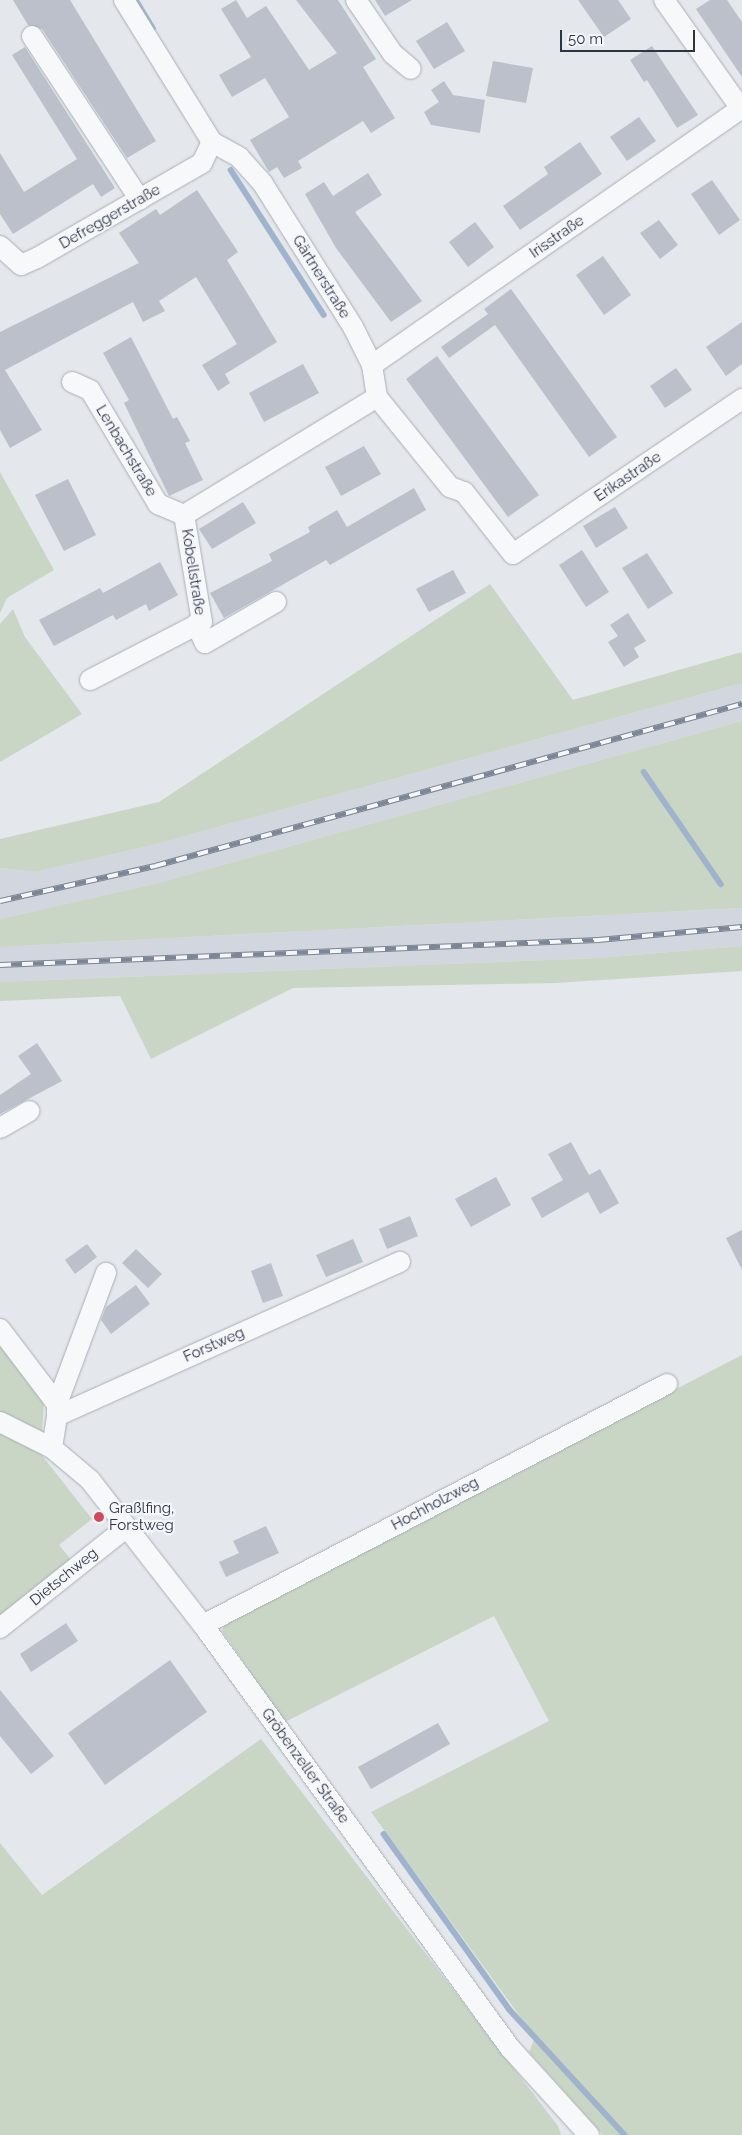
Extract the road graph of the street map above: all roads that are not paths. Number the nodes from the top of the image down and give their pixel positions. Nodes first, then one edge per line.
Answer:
1 (124, 0) edge
2 (356, 0) edge
3 (664, 0) edge
4 (32, 36) dead end
5 (410, 70) dead end
6 (741, 109) edge
7 (212, 142) junction
8 (140, 200) junction
9 (0, 246) edge
10 (372, 365) junction
11 (72, 382) dead end
12 (377, 397) junction
13 (742, 399) edge
14 (184, 515) junction
15 (276, 602) dead end
16 (196, 624) junction
17 (90, 680) dead end
18 (29, 1112) dead end
19 (0, 1128) edge
20 (400, 1262) dead end
21 (106, 1273) dead end
22 (0, 1329) edge
23 (667, 1384) dead end
24 (57, 1410) junction
25 (0, 1422) edge
26 (52, 1448) junction
27 (127, 1527) junction
28 (202, 1626) junction
29 (0, 1628) edge
30 (589, 2135) edge

1 - 7 street, Gärtnerstraße
2 - 5 street
3 - 6 street
4 - 8 street
6 - 10 street, Irisstraße
7 - 8 street, Defreggerstraße
7 - 10 street, Gärtnerstraße
8 - 9 street, Defreggerstraße
10 - 12 street, Gärtnerstraße
11 - 14 street, Lenbachstraße
12 - 13 street, Erikastraße
12 - 14 street, Kobellstraße
14 - 16 street, Kobellstraße
15 - 16 street
16 - 17 street, Kobellstraße
18 - 19 street
20 - 24 street, Forstweg
21 - 24 street
22 - 24 street
23 - 28 street, Hochholzweg
24 - 26 street
25 - 26 street, Gröbenzeller Straße
26 - 27 street, Gröbenzeller Straße
27 - 28 street, Gröbenzeller Straße
27 - 29 street, Dietschweg
28 - 30 street, Gröbenzeller Straße

